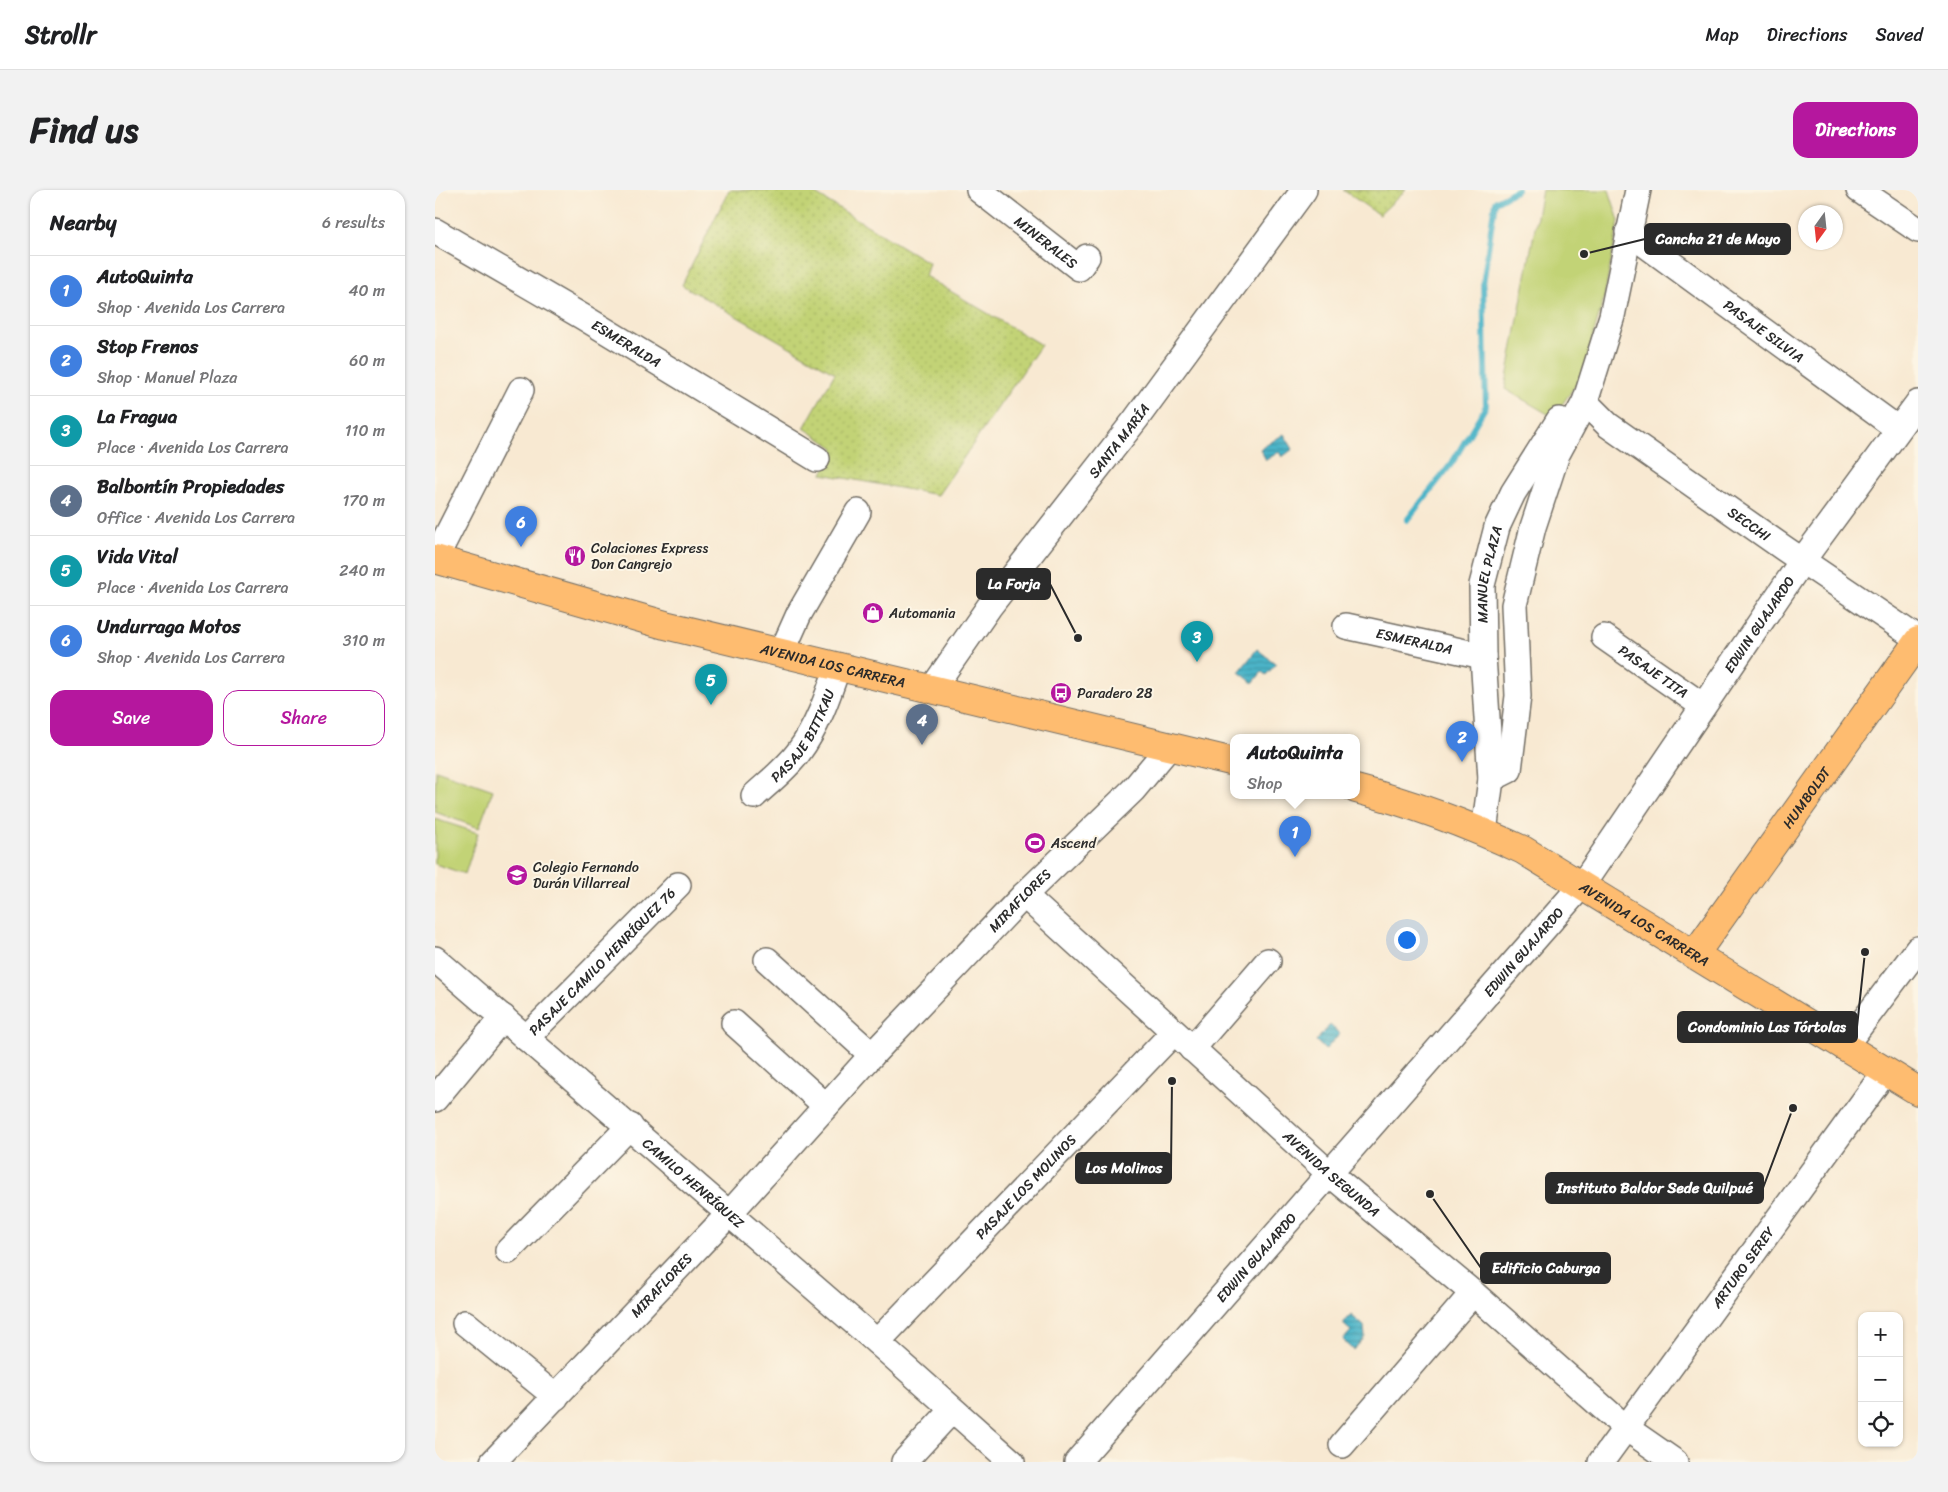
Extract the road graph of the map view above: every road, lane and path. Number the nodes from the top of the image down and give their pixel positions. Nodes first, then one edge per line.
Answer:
1 (979, 190) edge
2 (1304, 190) edge
3 (1638, 190) edge
4 (1859, 190) edge
5 (1918, 230) edge
6 (435, 231) edge
7 (1628, 232) junction
8 (1087, 257) dead end
9 (521, 390) dead end
10 (1585, 402) junction
11 (1918, 402) edge
12 (1898, 429) junction
13 (817, 459) dead end
14 (858, 512) dead end
15 (435, 559) edge
16 (1802, 561) junction
17 (1346, 626) dead end
18 (1604, 637) dead end
19 (1918, 640) edge
20 (782, 652) junction
21 (1483, 656) junction
22 (839, 666) junction
23 (932, 689) junction
24 (1703, 706) junction
25 (1169, 748) junction
26 (1230, 761) edge
27 (1491, 779) junction
28 (1360, 790) edge
29 (754, 796) dead end
30 (1484, 832) junction
31 (678, 885) dead end
32 (1582, 885) junction
33 (1024, 895) junction
34 (1918, 949) edge
35 (1695, 954) junction
36 (435, 959) edge
37 (767, 960) dead end
38 (1268, 961) dead end
39 (503, 1017) junction
40 (734, 1024) dead end
41 (1173, 1032) junction
42 (527, 1038) junction
43 (1844, 1047) junction
44 (1192, 1050) junction
45 (872, 1055) junction
46 (1885, 1072) junction
47 (1918, 1092) edge
48 (435, 1099) edge
49 (826, 1106) junction
50 (629, 1126) junction
51 (1330, 1174) junction
52 (728, 1215) junction
53 (508, 1251) dead end
54 (1473, 1293) junction
55 (465, 1323) dead end
56 (877, 1342) junction
57 (556, 1397) junction
58 (951, 1410) junction
59 (1627, 1428) junction
60 (1342, 1445) dead end
61 (493, 1462) edge
62 (904, 1462) edge
63 (1012, 1462) edge
64 (1077, 1462) edge
65 (1601, 1462) edge
66 (1675, 1462) edge

1 - 8 street, MINERALES
2 - 23 street, SANTA MARÍA
3 - 7 street, MANUEL PLAZA
4 - 5 street
6 - 13 street, ESMERALDA
7 - 10 street, MANUEL PLAZA
7 - 12 street, PASAJE SILVIA
9 - 15 street
10 - 16 street, SECCHI
10 - 21 street, MANUEL PLAZA
10 - 27 street, MANUEL PLAZA
11 - 12 street, EDWIN GUAJARDO
12 - 16 street, EDWIN GUAJARDO
14 - 20 street
15 - 20 main road, AVENIDA LOS CARRERA
16 - 19 street, SECCHI
16 - 24 street, EDWIN GUAJARDO
17 - 21 street, ESMERALDA
18 - 24 street, PASAJE TITA
19 - 35 main road, HUMBOLDT
20 - 22 main road, AVENIDA LOS CARRERA
21 - 27 street, MANUEL PLAZA
22 - 23 main road, AVENIDA LOS CARRERA
22 - 29 street, PASAJE BITTKAU
23 - 25 main road, AVENIDA LOS CARRERA
24 - 32 street, EDWIN GUAJARDO
25 - 26 main road, AVENIDA LOS CARRERA
25 - 33 street, MIRAFLORES
27 - 30 street, MANUEL PLAZA
28 - 30 main road, AVENIDA LOS CARRERA
30 - 32 main road, AVENIDA LOS CARRERA
31 - 42 street, PASAJE CAMILO HENRÍQUEZ 76
32 - 35 main road, AVENIDA LOS CARRERA
32 - 51 street, EDWIN GUAJARDO
33 - 41 street, AVENIDA SEGUNDA
33 - 45 street, MIRAFLORES
34 - 43 street
35 - 43 main road, AVENIDA LOS CARRERA
36 - 39 street, CAMILO HENRÍQUEZ
37 - 45 street
38 - 44 street
39 - 42 street, CAMILO HENRÍQUEZ
39 - 48 street
40 - 49 street
41 - 44 street, AVENIDA SEGUNDA
41 - 56 street, PASAJE LOS MOLINOS
42 - 50 street, CAMILO HENRÍQUEZ
43 - 46 main road, AVENIDA LOS CARRERA
44 - 51 street, AVENIDA SEGUNDA
45 - 49 street, MIRAFLORES
46 - 47 main road, AVENIDA LOS CARRERA
46 - 59 street, ARTURO SEREY
49 - 52 street, MIRAFLORES
50 - 52 street, CAMILO HENRÍQUEZ
50 - 53 street
51 - 54 street, AVENIDA SEGUNDA
51 - 64 street, EDWIN GUAJARDO
52 - 56 street, CAMILO HENRÍQUEZ
52 - 57 street, MIRAFLORES
54 - 59 street, AVENIDA SEGUNDA
54 - 60 street
55 - 57 street
56 - 58 street, CAMILO HENRÍQUEZ
57 - 61 street, MIRAFLORES
58 - 62 street
58 - 63 street, CAMILO HENRÍQUEZ
59 - 65 street, ARTURO SEREY
59 - 66 street, AVENIDA SEGUNDA

